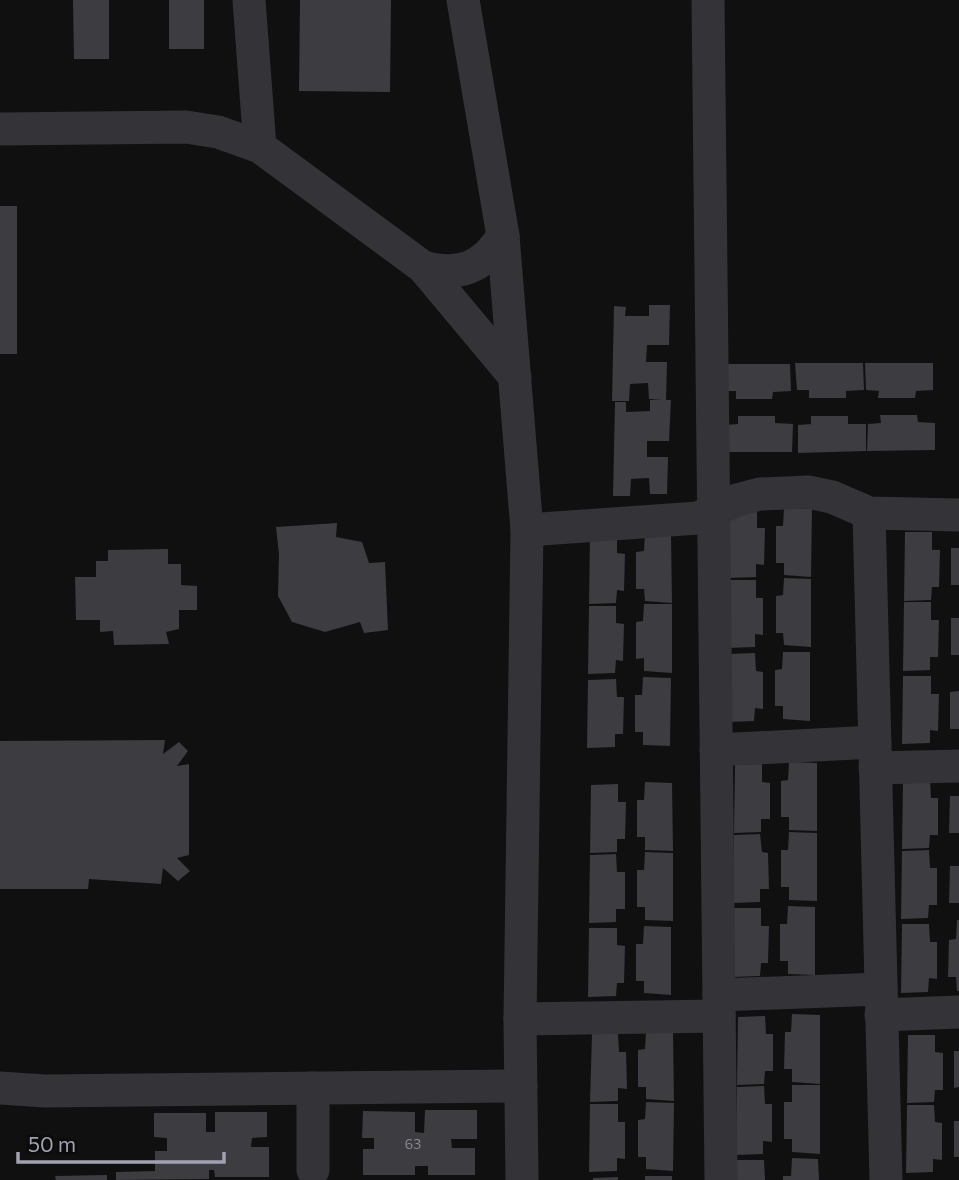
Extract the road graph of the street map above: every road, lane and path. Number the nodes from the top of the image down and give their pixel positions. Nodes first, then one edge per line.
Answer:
1 (249, 0) edge
2 (463, 0) edge
3 (708, 0) edge
4 (0, 129) edge
5 (260, 147) junction
6 (503, 236) junction
7 (423, 267) junction
8 (515, 377) junction
9 (714, 511) junction
10 (869, 513) junction
11 (959, 515) edge
12 (527, 530) junction
13 (716, 750) junction
14 (875, 755) junction
15 (959, 766) edge
16 (881, 1002) junction
17 (719, 1005) junction
18 (959, 1012) edge
19 (520, 1019) junction
20 (521, 1086) junction
21 (0, 1088) edge
22 (313, 1088) junction
23 (313, 1170) dead end
24 (522, 1180) edge
25 (721, 1180) edge
26 (886, 1180) edge

1 - 5 street
2 - 6 street
3 - 9 street
4 - 5 street
5 - 7 street
6 - 7 street
6 - 8 street
7 - 8 street
8 - 12 street
9 - 10 street
9 - 12 street
9 - 13 street
10 - 11 street
10 - 14 street
12 - 19 street
13 - 14 street
13 - 17 street
14 - 15 street
14 - 16 street
16 - 17 street
16 - 18 street
16 - 26 street
17 - 19 street
17 - 25 street
19 - 20 street
20 - 22 street
20 - 24 street
21 - 22 street
22 - 23 street

